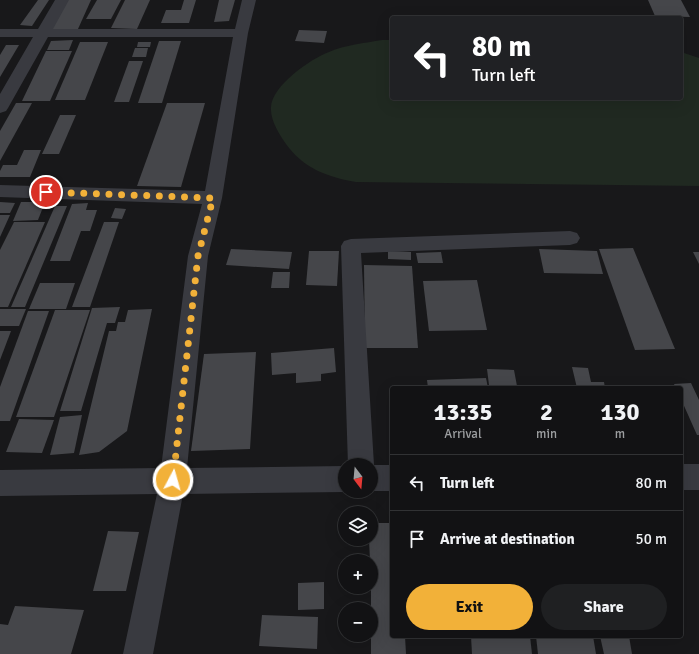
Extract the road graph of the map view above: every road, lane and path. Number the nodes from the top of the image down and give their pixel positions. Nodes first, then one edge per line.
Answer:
1 (62, 0) edge
2 (249, 0) edge
3 (42, 32) junction
4 (0, 33) edge
5 (241, 33) junction
6 (0, 108) edge
7 (0, 191) edge
8 (213, 198) junction
9 (570, 238) dead end
10 (361, 458) edge
11 (683, 477) edge
12 (699, 477) edge
13 (378, 478) edge
14 (390, 478) edge
15 (338, 479) edge
16 (173, 480) junction
17 (0, 482) edge
18 (138, 654) edge

1 - 3 street
2 - 5 street
3 - 4 street
3 - 5 street
3 - 6 street
5 - 8 street
7 - 8 street
8 - 16 street
9 - 10 street
11 - 12 street
13 - 14 street
15 - 16 street
16 - 17 street
16 - 18 street

